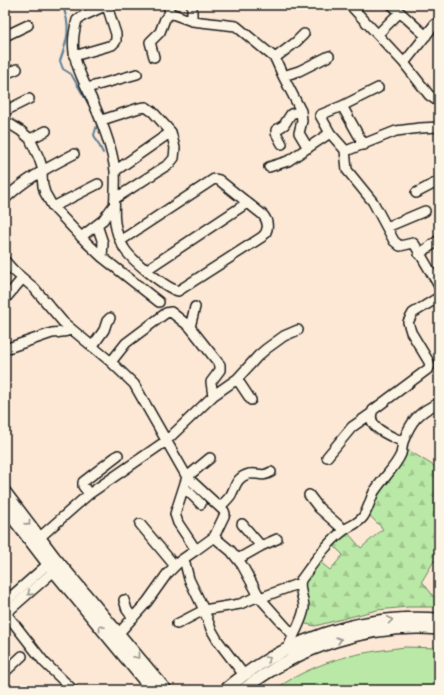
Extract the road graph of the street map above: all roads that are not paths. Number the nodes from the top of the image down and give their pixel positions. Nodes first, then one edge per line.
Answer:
1 (192, 5) edge
2 (350, 5) edge
3 (392, 5) edge
4 (107, 6) edge
5 (169, 9) edge
6 (400, 12) junction
7 (192, 21) junction
8 (439, 24) edge
9 (28, 25) dead end
10 (304, 34) dead end
11 (378, 34) junction
12 (5, 36) edge
13 (426, 36) junction
14 (74, 56) junction
15 (329, 56) dead end
16 (154, 57) dead end
17 (275, 58) junction
18 (404, 63) junction
19 (17, 69) dead end
20 (5, 74) edge
21 (137, 74) dead end
22 (283, 76) junction
23 (87, 88) junction
24 (378, 88) dead end
25 (29, 99) dead end
26 (439, 102) edge
27 (342, 106) junction
28 (5, 111) edge
29 (301, 111) junction
30 (102, 120) junction
31 (5, 121) edge
32 (439, 127) edge
33 (46, 131) dead end
34 (171, 132) junction
35 (330, 134) junction
36 (30, 140) junction
37 (282, 144) dead end
38 (364, 144) junction
39 (308, 148) junction
40 (346, 151) junction
41 (74, 154) dead end
42 (269, 167) dead end
43 (43, 170) junction
44 (115, 171) junction
45 (439, 181) edge
46 (98, 184) dead end
47 (416, 193) dead end
48 (5, 199) edge
49 (116, 201) junction
50 (248, 203) junction
51 (53, 206) junction
52 (425, 211) dead end
53 (103, 219) junction
54 (387, 227) junction
55 (81, 237) junction
56 (439, 240) edge
57 (120, 241) junction
58 (419, 254) junction
59 (102, 257) junction
60 (5, 261) edge
61 (146, 270) junction
62 (22, 279) junction
63 (439, 286) edge
64 (439, 297) edge
65 (5, 299) edge
66 (159, 302) dead end
67 (195, 307) dead end
68 (110, 318) dead end
69 (190, 327) junction
70 (71, 330) junction
71 (298, 330) dead end
72 (92, 347) junction
73 (5, 348) edge
74 (111, 362) junction
75 (237, 379) junction
76 (213, 396) junction
77 (251, 400) dead end
78 (439, 403) edge
79 (372, 413) junction
80 (166, 441) junction
81 (402, 447) junction
82 (118, 455) dead end
83 (327, 457) dead end
84 (210, 458) dead end
85 (271, 472) dead end
86 (187, 477) junction
87 (184, 487) junction
88 (5, 492) edge
89 (89, 494) junction
90 (309, 495) dead end
91 (201, 504) dead end
92 (220, 507) junction
93 (5, 508) edge
94 (140, 524) dead end
95 (242, 524) dead end
96 (344, 530) junction
97 (214, 537) junction
98 (39, 538) junction
99 (277, 539) dead end
100 (261, 546) junction
101 (196, 550) junction
102 (184, 559) junction
103 (238, 559) junction
104 (55, 565) junction
105 (175, 566) junction
106 (300, 583) junction
107 (260, 597) junction
108 (6, 598) edge
109 (124, 600) dead end
110 (204, 610) junction
111 (5, 613) edge
112 (133, 618) junction
113 (439, 620) edge
114 (177, 624) dead end
115 (439, 629) edge
116 (118, 633) junction
117 (294, 635) junction
118 (316, 642) junction
119 (288, 648) junction
120 (22, 656) dead end
121 (5, 672) edge
122 (244, 675) junction
123 (74, 690) edge
124 (152, 690) edge
125 (166, 690) edge
126 (224, 690) edge
127 (243, 690) edge

1 - 7 street
2 - 11 street
3 - 6 street
4 - 14 street
4 - 14 street
5 - 7 street
5 - 16 street
6 - 11 street
6 - 13 street
7 - 17 street
8 - 13 street
9 - 12 street
10 - 17 street
11 - 18 street
13 - 18 street
14 - 23 street
15 - 22 street
17 - 22 street
18 - 26 street
19 - 20 street
21 - 23 street
22 - 29 street
23 - 30 street
24 - 27 street
25 - 28 street
27 - 35 street
27 - 38 street
29 - 37 street
29 - 39 street
30 - 34 street
30 - 44 street
31 - 36 street
32 - 38 street
33 - 36 street
34 - 44 street
34 - 49 street
35 - 39 street
35 - 40 street
36 - 43 street
38 - 40 street
39 - 42 street
40 - 54 street
41 - 43 street
43 - 48 street
43 - 51 street
44 - 49 street
45 - 47 street
46 - 51 street
49 - 53 street
49 - 57 street
50 - 57 street
50 - 61 street
50 - 61 street
51 - 55 street
52 - 54 street
53 - 55 street
53 - 59 street
54 - 58 street
55 - 59 street
56 - 58 street
57 - 61 street
58 - 63 street
59 - 66 street
60 - 62 street
62 - 65 street
62 - 70 street
64 - 79 street
67 - 69 street
68 - 72 street
69 - 74 street
69 - 76 street
70 - 72 street
70 - 73 street
71 - 75 street
72 - 74 street
74 - 80 street
75 - 76 street
75 - 77 street
76 - 80 street
78 - 81 street
79 - 81 street
79 - 83 street
80 - 86 street
80 - 89 street
81 - 96 street
82 - 89 street
84 - 86 street
85 - 92 street
86 - 87 street
86 - 92 street
87 - 91 street
87 - 101 street
88 -> 98 main road
89 - 98 street
90 - 96 street
92 - 97 street
93 - 104 main road
94 - 105 street
95 - 100 street
96 - 106 street
97 - 101 street
97 - 103 street
98 - 104 main road
99 - 100 street
100 - 103 street
101 - 102 street
102 - 105 street
102 - 110 street
103 - 107 street
104 - 108 street
104 -> 111 street
104 - 116 main road
124 -> 104 main road
105 - 112 street
106 - 107 street
106 - 117 street
107 - 110 street
107 - 117 street
109 - 112 street
110 - 114 street
110 - 122 street
111 - 123 street
112 - 116 street
118 -> 113 main road
118 -> 115 main road
116 -> 125 main road
117 - 119 street
118 - 119 main road
118 - 127 main road
122 -> 119 main road
120 - 121 street
122 - 126 main road

